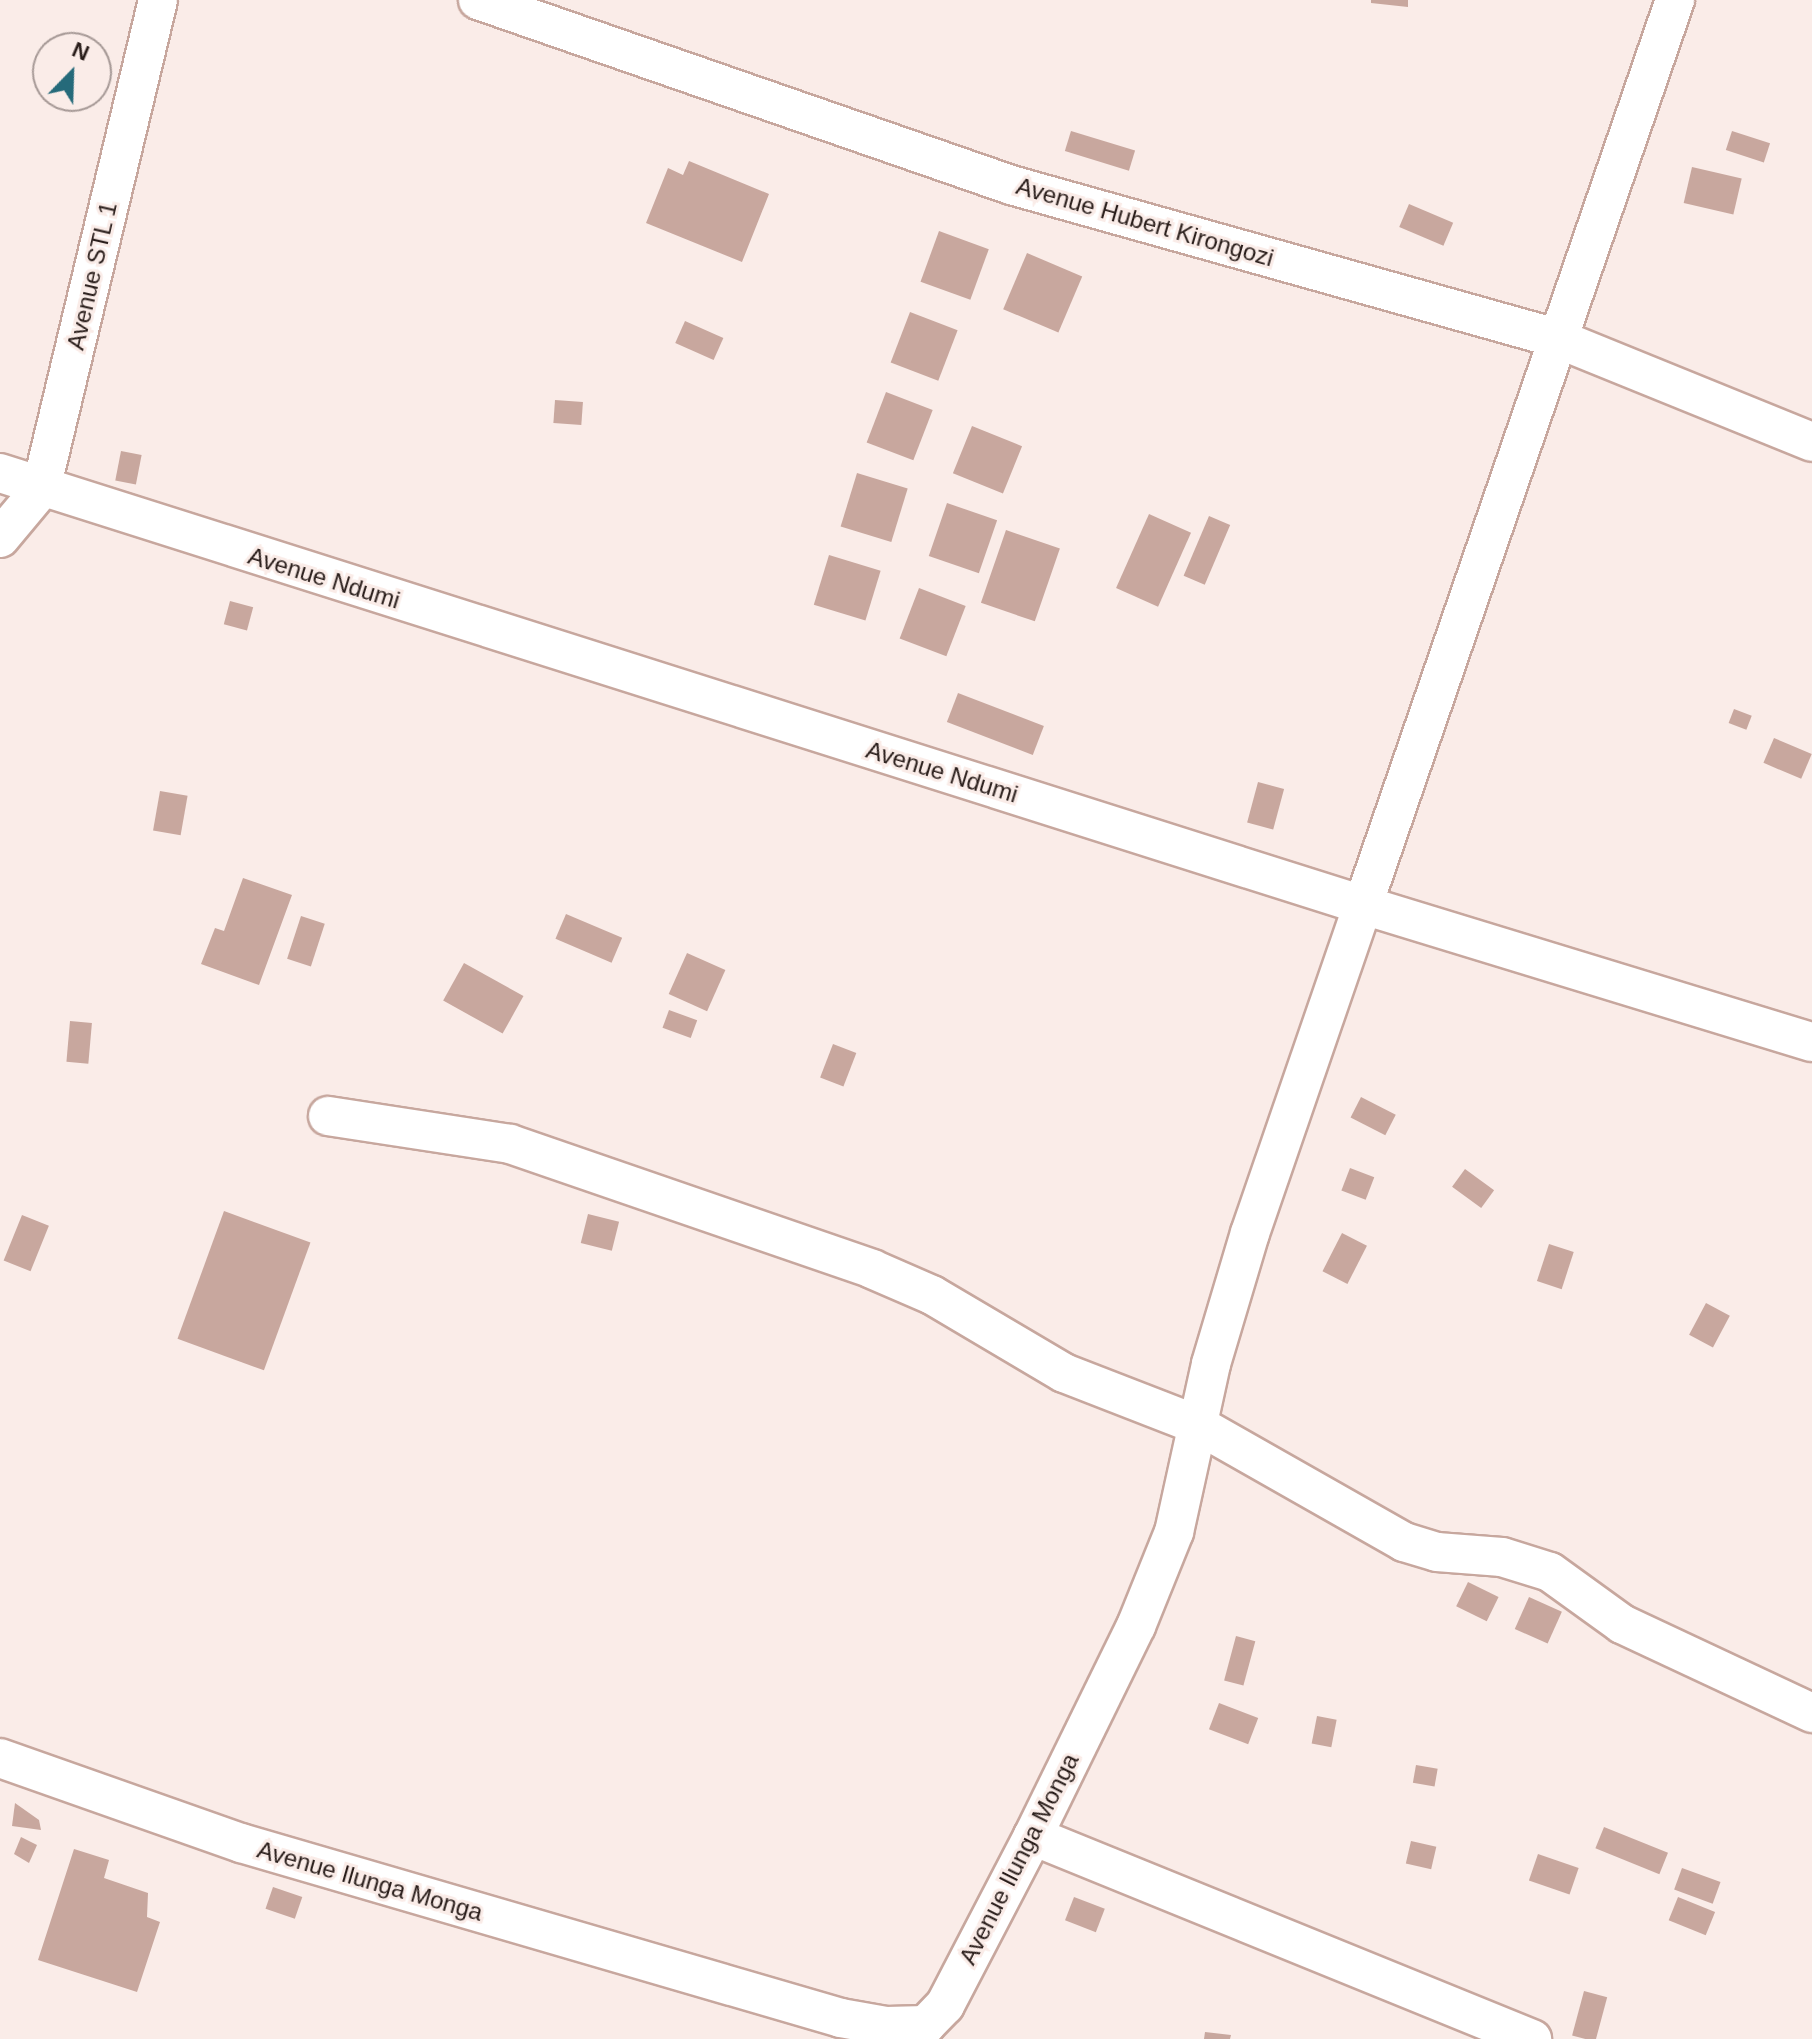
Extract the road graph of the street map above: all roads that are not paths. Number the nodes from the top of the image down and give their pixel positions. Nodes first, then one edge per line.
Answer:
1 (158, 0) edge
2 (478, 0) edge
3 (1675, 0) edge
4 (1556, 338) junction
5 (1812, 442) edge
6 (0, 473) edge
7 (41, 489) junction
8 (0, 538) edge
9 (1363, 905) junction
10 (1812, 1042) edge
11 (328, 1116) dead end
12 (1198, 1425) junction
13 (1812, 1713) edge
14 (0, 1758) edge
15 (1033, 1836) junction
16 (1532, 2039) edge

1 - 7 street, Avenue STL 1
2 - 4 street, Avenue Hubert Kirongozi
3 - 4 street
4 - 5 street, Avenue Hubert Kirongozi
4 - 9 street
6 - 7 street, Avenue Ndumi
7 - 8 street, Avenue STL 1
7 - 9 street, Avenue Ndumi
9 - 10 street, Avenue Ndumi
9 - 12 street
11 - 12 street
12 - 13 street
12 - 15 street, Avenue Ilunga Monga
14 - 15 street, Avenue Ilunga Monga
15 - 16 street

